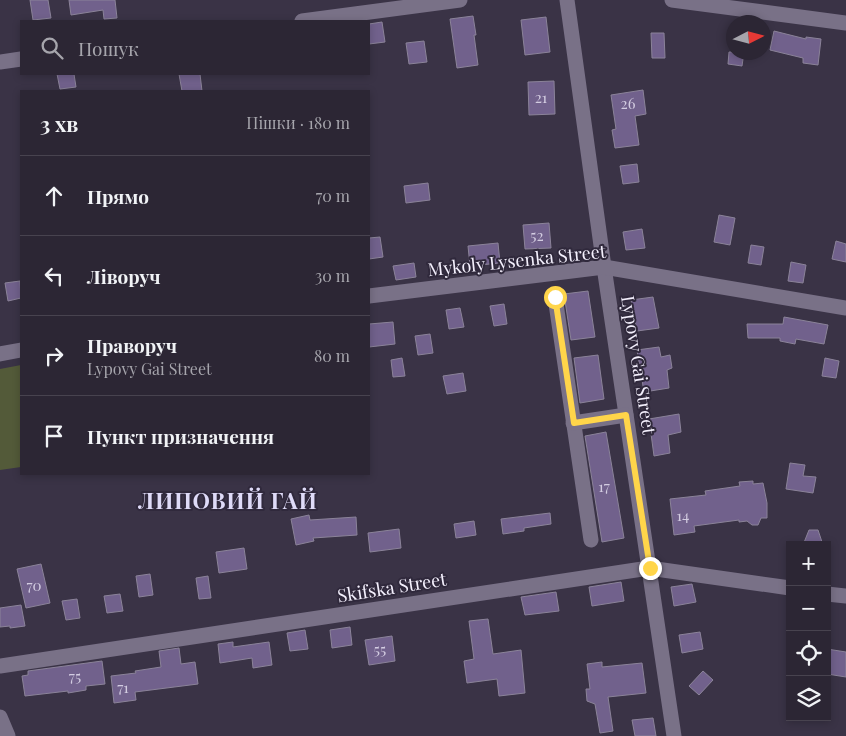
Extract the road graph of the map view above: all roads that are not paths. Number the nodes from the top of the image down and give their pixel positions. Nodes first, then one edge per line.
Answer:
1 (460, 0) edge
2 (567, 0) edge
3 (672, 0) edge
4 (310, 20) edge
5 (846, 23) edge
6 (20, 59) edge
7 (0, 62) edge
8 (604, 267) junction
9 (370, 296) edge
10 (555, 297) dead end
11 (846, 308) edge
12 (20, 350) edge
13 (0, 354) edge
14 (626, 415) junction
15 (574, 423) junction
16 (591, 540) dead end
17 (650, 568) junction
18 (786, 587) edge
19 (831, 594) edge
20 (846, 596) edge
21 (0, 666) edge
22 (0, 717) edge
23 (8, 736) edge
24 (674, 736) edge

1 - 4 street
2 - 8 street, Lypovy Gai Street
3 - 5 street
6 - 7 street
8 - 9 street, Mykoly Lysenka Street
8 - 11 street, Mykoly Lysenka Street
8 - 14 street, Lypovy Gai Street
10 - 15 street
12 - 13 street
14 - 15 street
14 - 17 street, Lypovy Gai Street
15 - 16 street
17 - 18 street, Skifska Street
17 - 21 street, Skifska Street
17 - 24 street, Lypovy Gai Street
19 - 20 street
22 - 23 street

